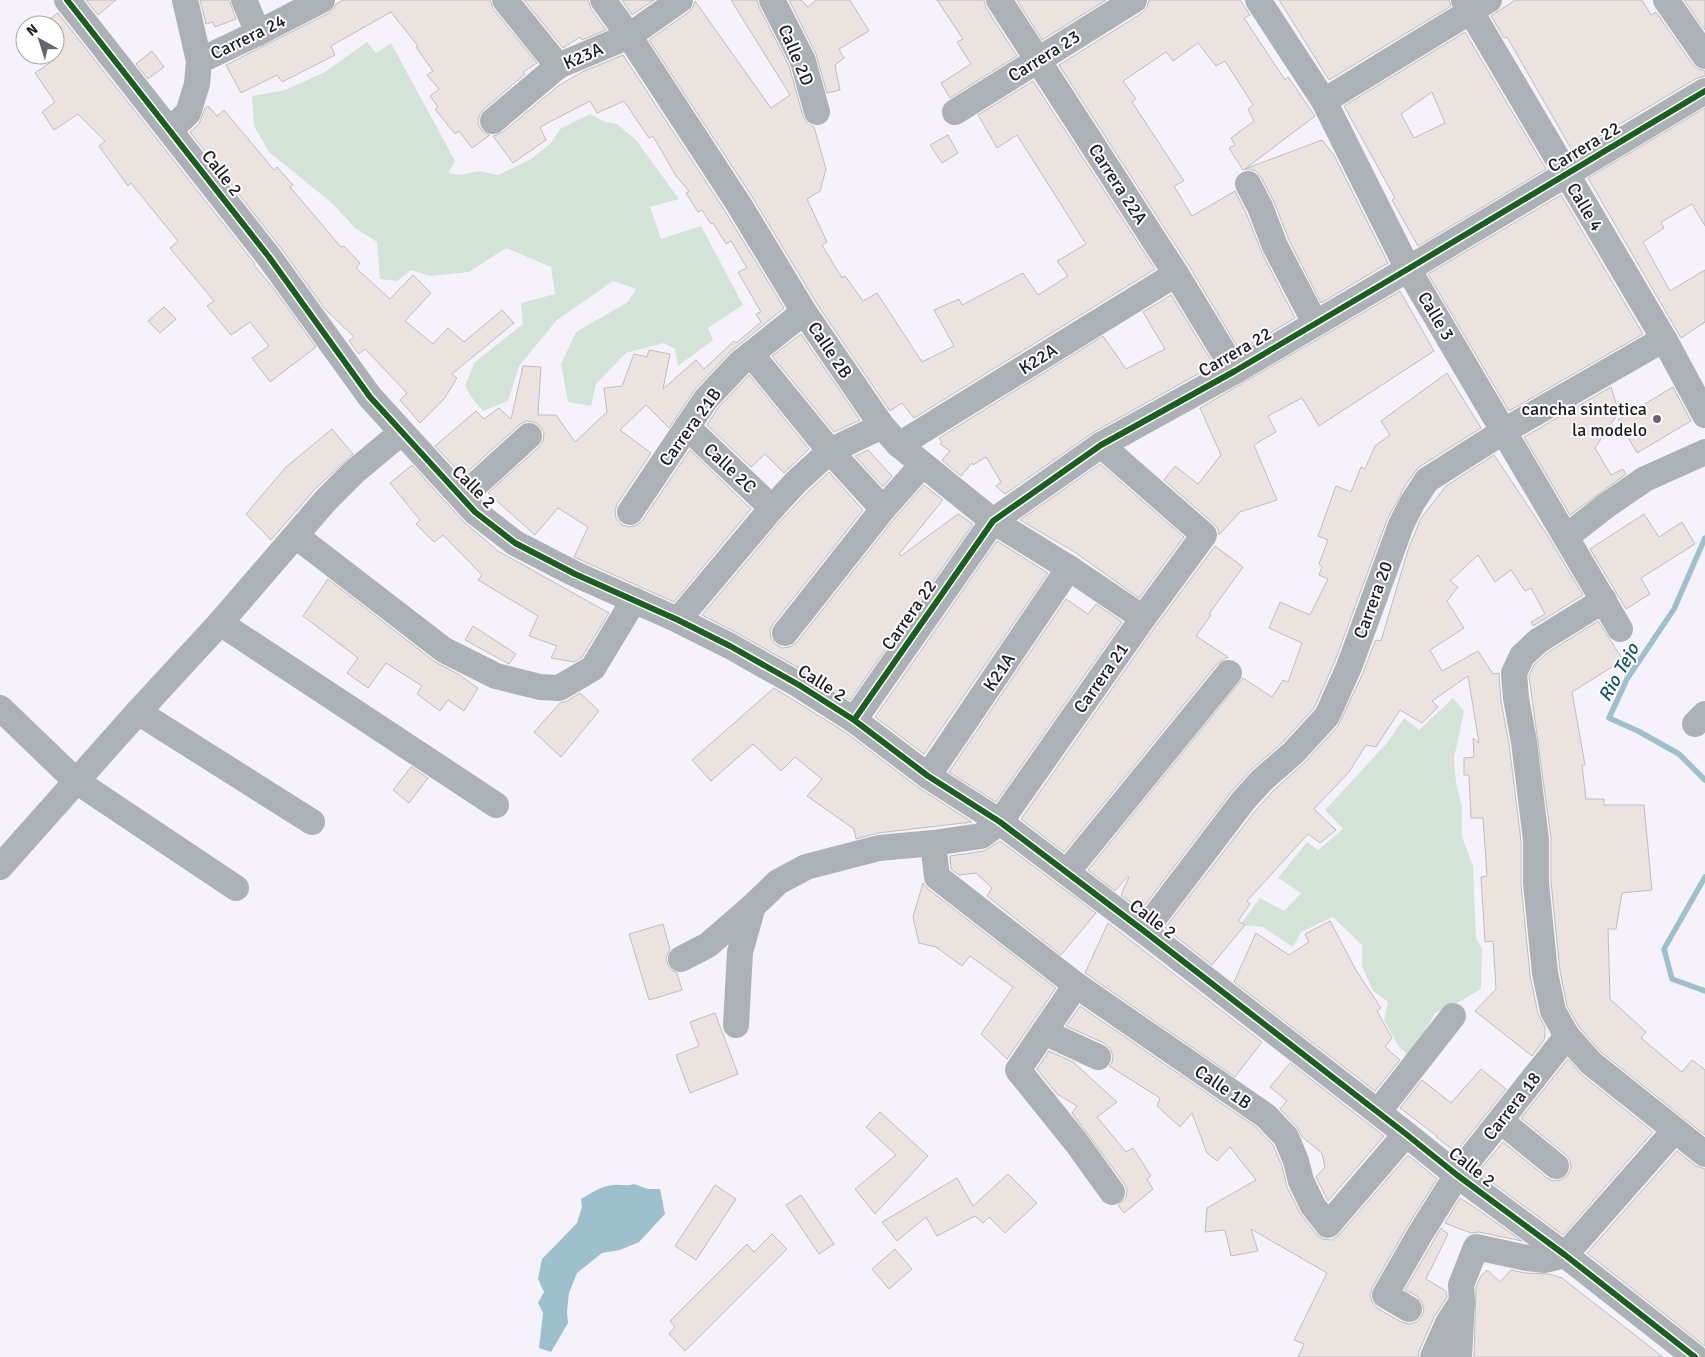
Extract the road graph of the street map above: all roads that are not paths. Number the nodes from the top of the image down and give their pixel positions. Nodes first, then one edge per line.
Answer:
1 (67, 0) edge
2 (185, 0) edge
3 (244, 0) edge
4 (322, 0) edge
5 (505, 0) edge
6 (603, 0) edge
7 (680, 0) edge
8 (772, 0) edge
9 (999, 0) edge
10 (1134, 0) edge
11 (1258, 0) edge
12 (1666, 0) edge
13 (1474, 4) edge
14 (258, 34) junction
15 (629, 36) junction
16 (1705, 56) edge
17 (1037, 60) junction
18 (200, 61) junction
19 (558, 66) junction
20 (1705, 91) edge
21 (1324, 101) junction
22 (818, 112) dead end
23 (955, 112) dead end
24 (493, 121) dead end
25 (170, 130) junction
26 (1566, 175) junction
27 (1248, 184) dead end
28 (1408, 269) junction
29 (1176, 274) junction
30 (804, 312) junction
31 (1315, 323) junction
32 (1664, 339) junction
33 (750, 354) junction
34 (1235, 371) junction
35 (1705, 415) edge
36 (687, 428) junction
37 (1504, 431) junction
38 (402, 432) junction
39 (529, 436) dead end
40 (890, 436) junction
41 (1101, 445) junction
42 (830, 451) junction
43 (1705, 452) edge
44 (922, 465) junction
45 (462, 497) junction
46 (772, 508) junction
47 (883, 509) junction
48 (630, 512) dead end
49 (993, 521) junction
50 (296, 536) junction
51 (1566, 536) junction
52 (1070, 568) junction
53 (634, 600) junction
54 (1604, 600) junction
55 (1143, 618) junction
56 (678, 620) junction
57 (220, 623) junction
58 (1620, 629) dead end
59 (785, 633) dead end
60 (1229, 673) dead end
61 (0, 708) edge
62 (138, 712) junction
63 (854, 720) junction
64 (928, 776) junction
65 (76, 781) junction
66 (496, 805) dead end
67 (312, 822) dead end
68 (1000, 822) junction
69 (933, 843) junction
70 (0, 867) edge
71 (1066, 872) junction
72 (236, 888) dead end
73 (753, 906) junction
74 (1144, 931) junction
75 (681, 959) dead end
76 (1076, 985) junction
77 (1453, 1016) dead end
78 (736, 1025) dead end
79 (1044, 1032) junction
80 (1567, 1036) junction
81 (1098, 1057) dead end
82 (1378, 1112) junction
83 (1501, 1121) junction
84 (1675, 1130) junction
85 (1406, 1134) junction
86 (1705, 1154) edge
87 (1556, 1166) dead end
88 (1457, 1175) junction
89 (1112, 1192) dead end
90 (1565, 1256) junction
91 (1462, 1301) junction
92 (1409, 1309) dead end
93 (1433, 1357) edge
94 (1459, 1357) edge
95 (1695, 1357) edge

1 - 25 street, Calle 2
2 - 18 street
3 - 14 street
4 - 14 street, Carrera 24
5 - 19 street
6 - 15 street, Calle 2B
7 - 15 street, K23A
8 - 22 street, Calle 2D
9 - 17 street, Carrera 22A
10 - 17 street, Carrera 23
11 - 21 street, Calle 3
12 - 16 street
13 - 21 street
13 - 26 street, Calle 4
14 - 18 street, Carrera 24
15 - 19 street, K23A
15 - 30 street, Calle 2B
17 - 23 street, Carrera 23
17 - 29 street, Carrera 22A
18 - 25 street
19 - 24 street, K23A
20 - 26 street, Carrera 22
21 - 28 street, Calle 3
25 - 38 street, Calle 2
26 - 28 street, Carrera 22
26 - 32 street, Calle 4
27 - 31 street
28 - 31 street, Carrera 22
28 - 37 street, Calle 3
29 - 34 street, Carrera 22A
29 - 40 street, K22A
30 - 33 street, Carrera 21B
30 - 40 street, Calle 2B
31 - 34 street, Carrera 22
32 - 35 street, Calle 4
32 - 37 street, Carrera 20
33 - 36 street, Carrera 21B
33 - 42 street
34 - 41 street, Carrera 22
36 - 46 street, Calle 2C
36 - 48 street, Carrera 21B
37 - 51 street, Calle 3
37 - 74 street, Carrera 20
38 - 45 street, Calle 2
38 - 50 street
39 - 45 street
40 - 42 street, K22A
40 - 44 street, Calle 2B
41 - 49 street, Carrera 22
41 - 55 street, Carrera 21
42 - 46 street, K22A
42 - 47 street
43 - 51 street
44 - 47 street
44 - 49 street, Calle 2B
45 - 53 street, Calle 2
46 - 56 street, K22A
47 - 59 street
49 - 52 street, Calle 2B
49 - 63 street, Carrera 22
50 - 53 street
50 - 57 street
51 - 54 street, Calle 3
52 - 55 street, Calle 2B
52 - 64 street, K21A
53 - 56 street, Calle 2
54 - 58 street, Calle 3
54 - 80 street
55 - 68 street, Carrera 21
56 - 63 street, Calle 2
57 - 62 street
57 - 66 street
60 - 71 street
61 - 65 street
62 - 65 street
62 - 67 street
63 - 64 street, Calle 2
64 - 68 street, Calle 2
65 - 70 street
65 - 72 street
68 - 69 street
68 - 71 street, Calle 2
69 - 73 street
69 - 76 street
71 - 74 street, Calle 2
73 - 75 street
73 - 78 street
74 - 82 street, Calle 2
76 - 79 street
76 - 85 street, Calle 1B
77 - 82 street
79 - 81 street
79 - 89 street
80 - 83 street, Carrera 18
80 - 84 street
82 - 85 street, Calle 2
83 - 87 street
83 - 88 street, Carrera 18
84 - 86 street
84 - 90 street
85 - 88 street, Calle 2
88 - 90 street, Calle 2
88 - 92 street, Carrera 18
90 - 91 street
90 - 95 street, Calle 2
91 - 93 street
91 - 94 street

